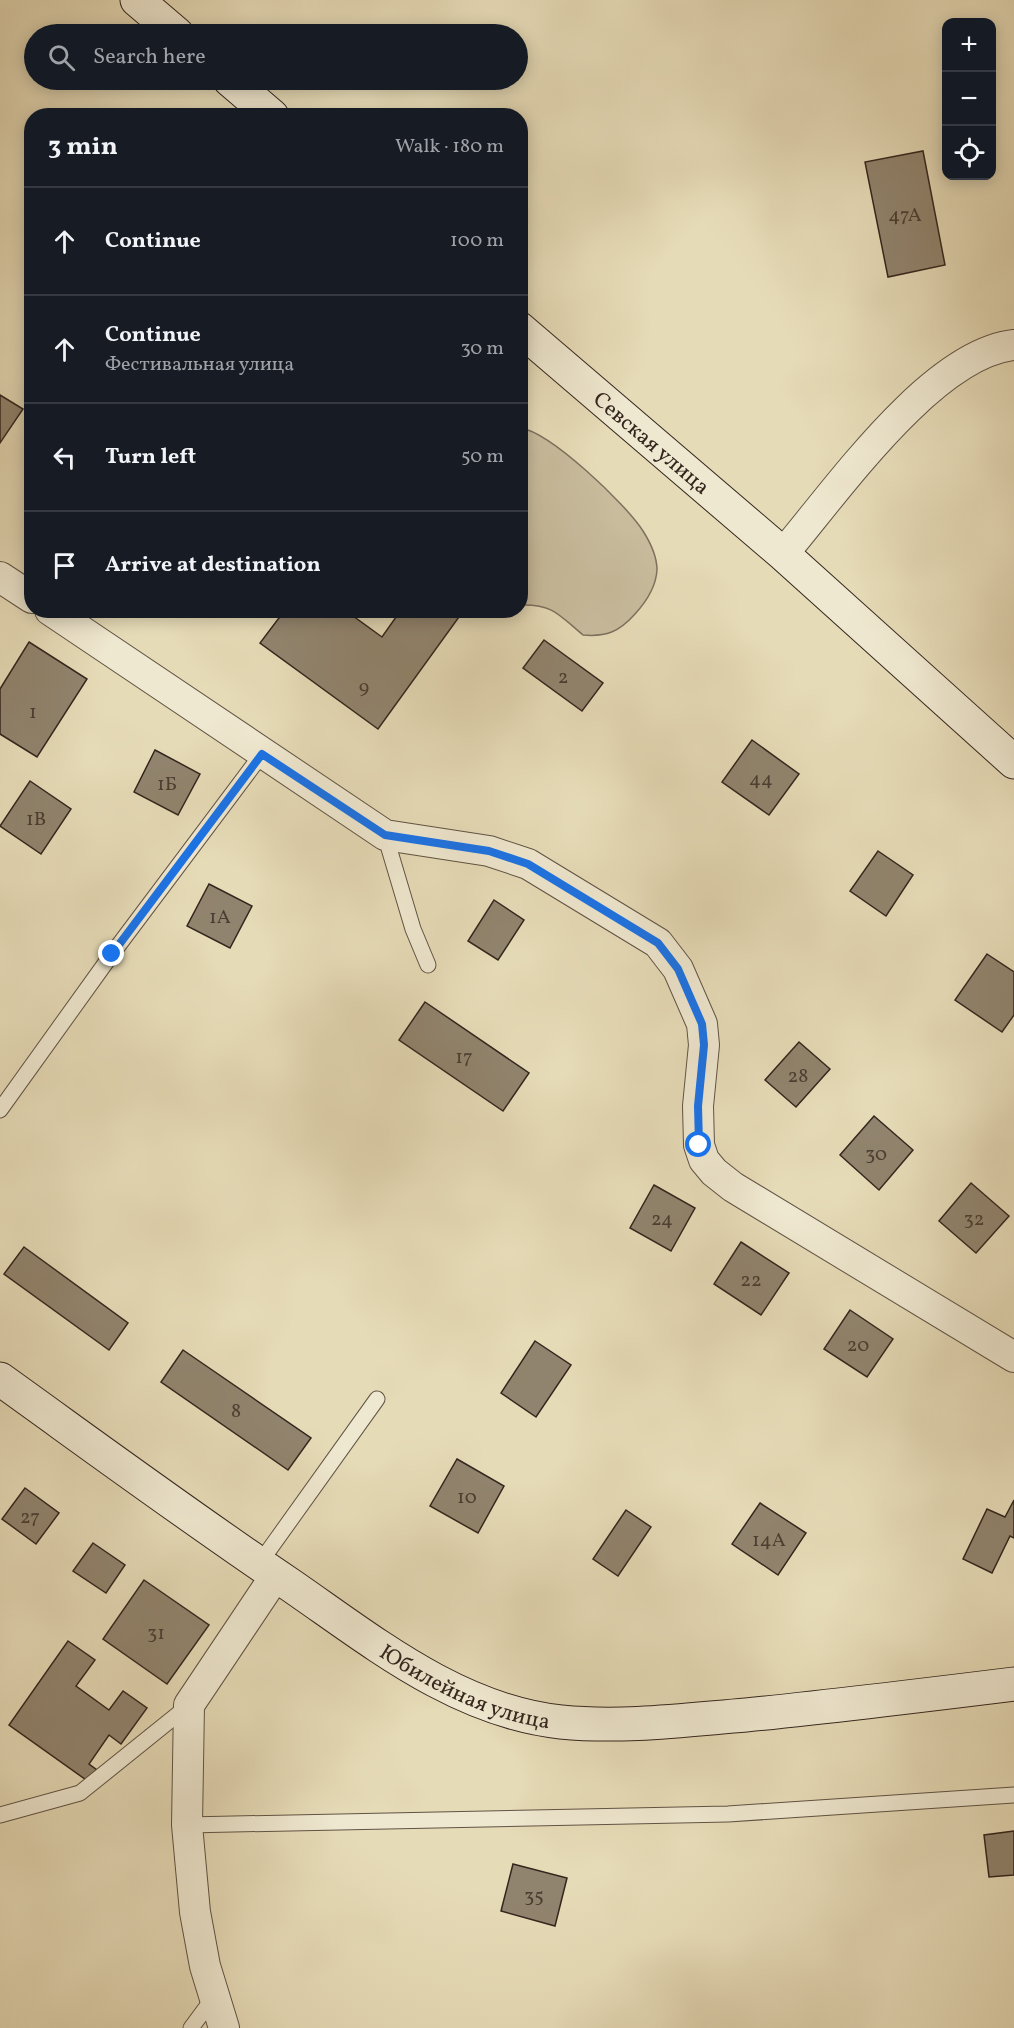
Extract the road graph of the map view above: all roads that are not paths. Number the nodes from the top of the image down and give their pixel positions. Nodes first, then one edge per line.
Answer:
1 (137, 0) edge
2 (165, 24) edge
3 (242, 90) edge
4 (263, 108) edge
5 (528, 336) edge
6 (1014, 345) edge
7 (783, 554) junction
8 (0, 577) edge
9 (24, 593) edge
10 (62, 618) edge
11 (262, 754) junction
12 (1014, 762) edge
13 (385, 835) junction
14 (428, 965) dead end
15 (0, 1110) edge
16 (1014, 1357) edge
17 (0, 1379) edge
18 (377, 1399) dead end
19 (267, 1570) junction
20 (1014, 1684) edge
21 (189, 1705) junction
22 (1014, 1795) edge
23 (0, 1815) edge
24 (187, 1825) junction
25 (214, 1997) junction
26 (191, 2028) edge
27 (224, 2028) edge

1 - 2 street
3 - 4 street
5 - 7 street, Севская улица
6 - 7 street
7 - 12 street, Севская улица
8 - 9 street
10 - 11 street
11 - 13 street
11 - 15 lane
13 - 14 lane
13 - 16 street
17 - 19 street, Юбилейная улица
18 - 19 lane
19 - 20 street, Юбилейная улица
19 - 21 street
21 - 23 lane
21 - 24 street
22 - 24 lane
24 - 25 street
25 - 26 lane
25 - 27 street

